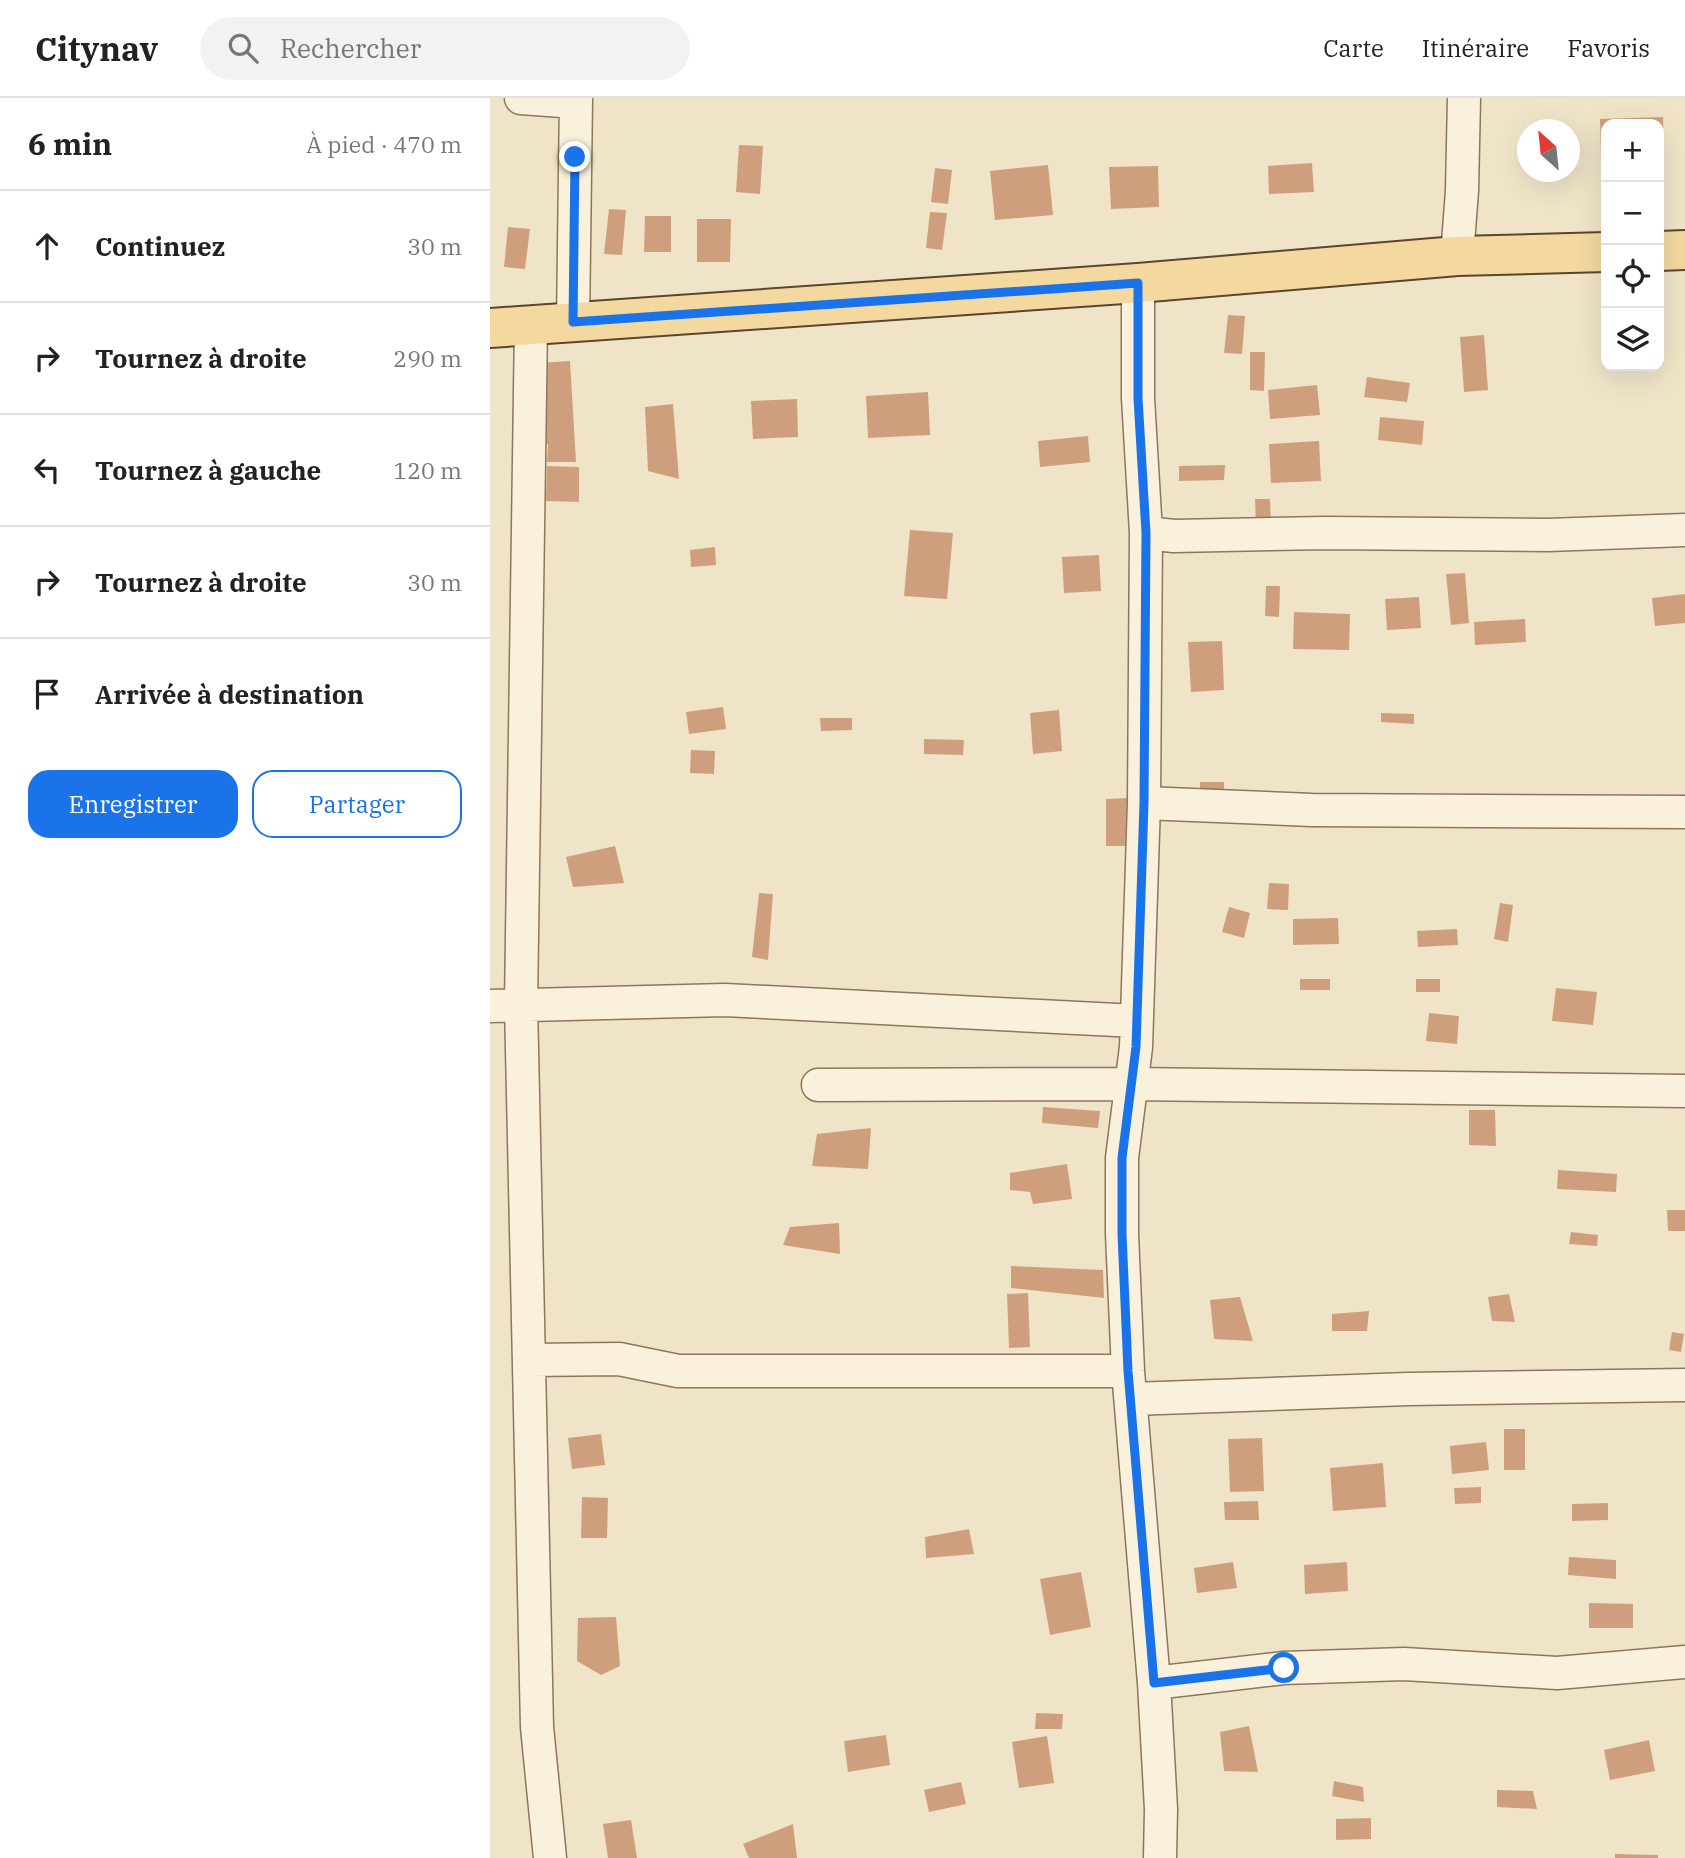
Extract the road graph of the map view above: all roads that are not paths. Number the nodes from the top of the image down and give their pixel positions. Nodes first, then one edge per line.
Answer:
1 (521, 98) edge
2 (1464, 98) edge
3 (576, 100) edge
4 (1685, 250) edge
5 (1664, 251) edge
6 (1601, 252) edge
7 (1457, 256) junction
8 (1138, 283) junction
9 (573, 322) junction
10 (531, 324) junction
11 (490, 328) edge
12 (1685, 530) edge
13 (1146, 533) junction
14 (1144, 803) junction
15 (1685, 812) edge
16 (505, 1005) edge
17 (1136, 1021) junction
18 (1132, 1084) junction
19 (818, 1085) dead end
20 (1685, 1091) edge
21 (530, 1360) junction
22 (1130, 1385) junction
23 (1685, 1385) edge
24 (1685, 1662) edge
25 (1154, 1683) junction
26 (550, 1858) edge
27 (1160, 1858) edge

1 - 3 street
2 - 7 street
3 - 9 street
4 - 5 main road
6 - 7 main road
7 - 8 main road
8 - 9 main road
8 - 13 street
9 - 10 main road
10 - 11 main road
10 - 16 street
12 - 13 street
13 - 14 street
14 - 15 street
14 - 17 street
16 - 17 street
16 - 21 street
17 - 18 street
18 - 19 street
18 - 20 street
18 - 22 street
21 - 22 street
21 - 26 street
22 - 23 street
22 - 25 street
24 - 25 street
25 - 27 street

